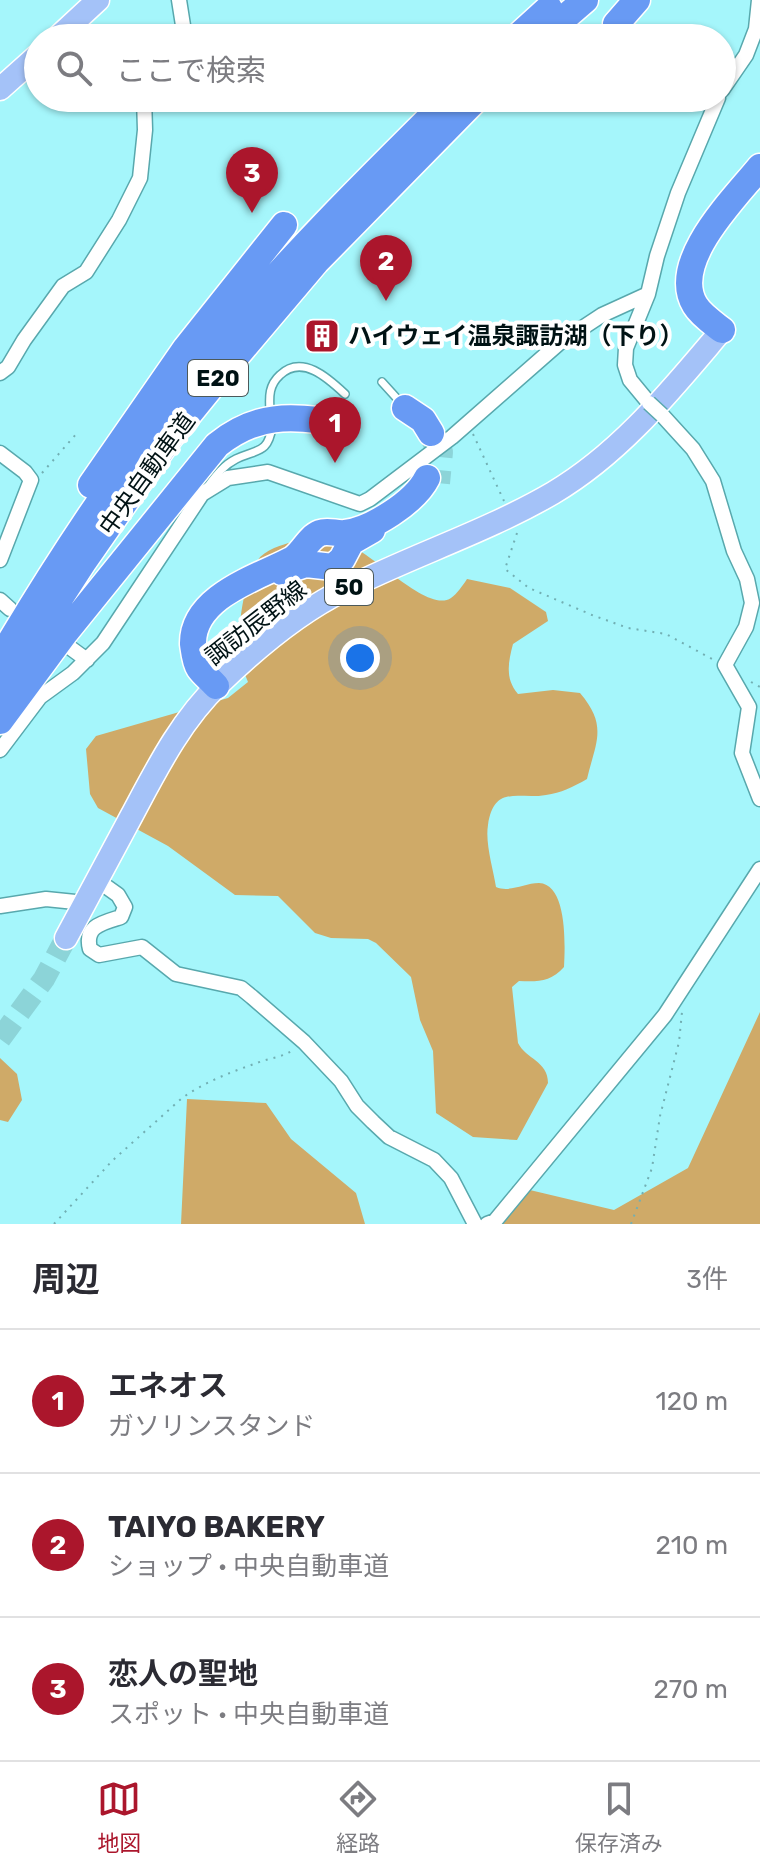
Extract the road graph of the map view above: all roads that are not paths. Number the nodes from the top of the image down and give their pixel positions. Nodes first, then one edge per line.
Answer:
1 (179, 0) edge
2 (559, 0) edge
3 (585, 0) edge
4 (637, 0) edge
5 (759, 0) edge
6 (86, 4) edge
7 (69, 24) edge
8 (183, 24) edge
9 (532, 24) edge
10 (557, 24) edge
11 (616, 24) dead end
12 (758, 29) edge
13 (24, 68) edge
14 (736, 70) edge
15 (0, 89) edge
16 (144, 112) edge
17 (436, 112) edge
18 (463, 112) edge
19 (712, 112) edge
20 (760, 167) edge
21 (284, 225) dead end
22 (648, 294) junction
23 (722, 330) joint
24 (0, 373) edge
25 (382, 382) dead end
26 (345, 394) dead end
27 (405, 408) joint
28 (270, 410) dead end
29 (343, 423) dead end
30 (272, 427) dead end
31 (427, 435) tunnel mouth
32 (0, 453) edge
33 (432, 480) tunnel mouth
34 (202, 494) junction
35 (0, 560) edge
36 (10, 611) edge
37 (65, 644) dead end
38 (0, 659) edge
39 (87, 660) junction
40 (216, 686) junction
41 (0, 691) edge
42 (0, 721) edge
43 (0, 750) edge
44 (760, 799) edge
45 (760, 869) edge
46 (97, 880) junction
47 (85, 903) junction
48 (0, 906) edge
49 (66, 938) tunnel mouth
50 (475, 1224) edge
51 (487, 1224) edge

1 - 8 street
2 - 9 highway
3 - 10 highway
4 - 11 highway
5 - 12 street
6 - 7 main road
12 - 14 street
13 - 15 main road
16 - 24 street
17 - 36 highway, 中央自動車道 / E20
18 - 41 highway, 中央自動車道 / E20
19 - 22 street
20 - 23 highway
21 - 36 highway
22 - 34 street
22 - 44 street, bridge
23 - 40 main road, 諏訪辰野線 / 50
25 - 27 lane
26 - 28 lane
27 - 31 highway
29 - 42 highway
30 - 34 lane
32 - 35 street
33 - 40 highway
34 - 39 street
36 - 38 highway, 中央自動車道 / E20
37 - 39 street
39 - 43 street
40 - 46 main road, 諏訪辰野線 / 50
45 - 51 street
46 - 47 main road, 諏訪辰野線 / 50
46 - 50 street
47 - 48 street
47 - 49 main road, 諏訪辰野線 / 50

